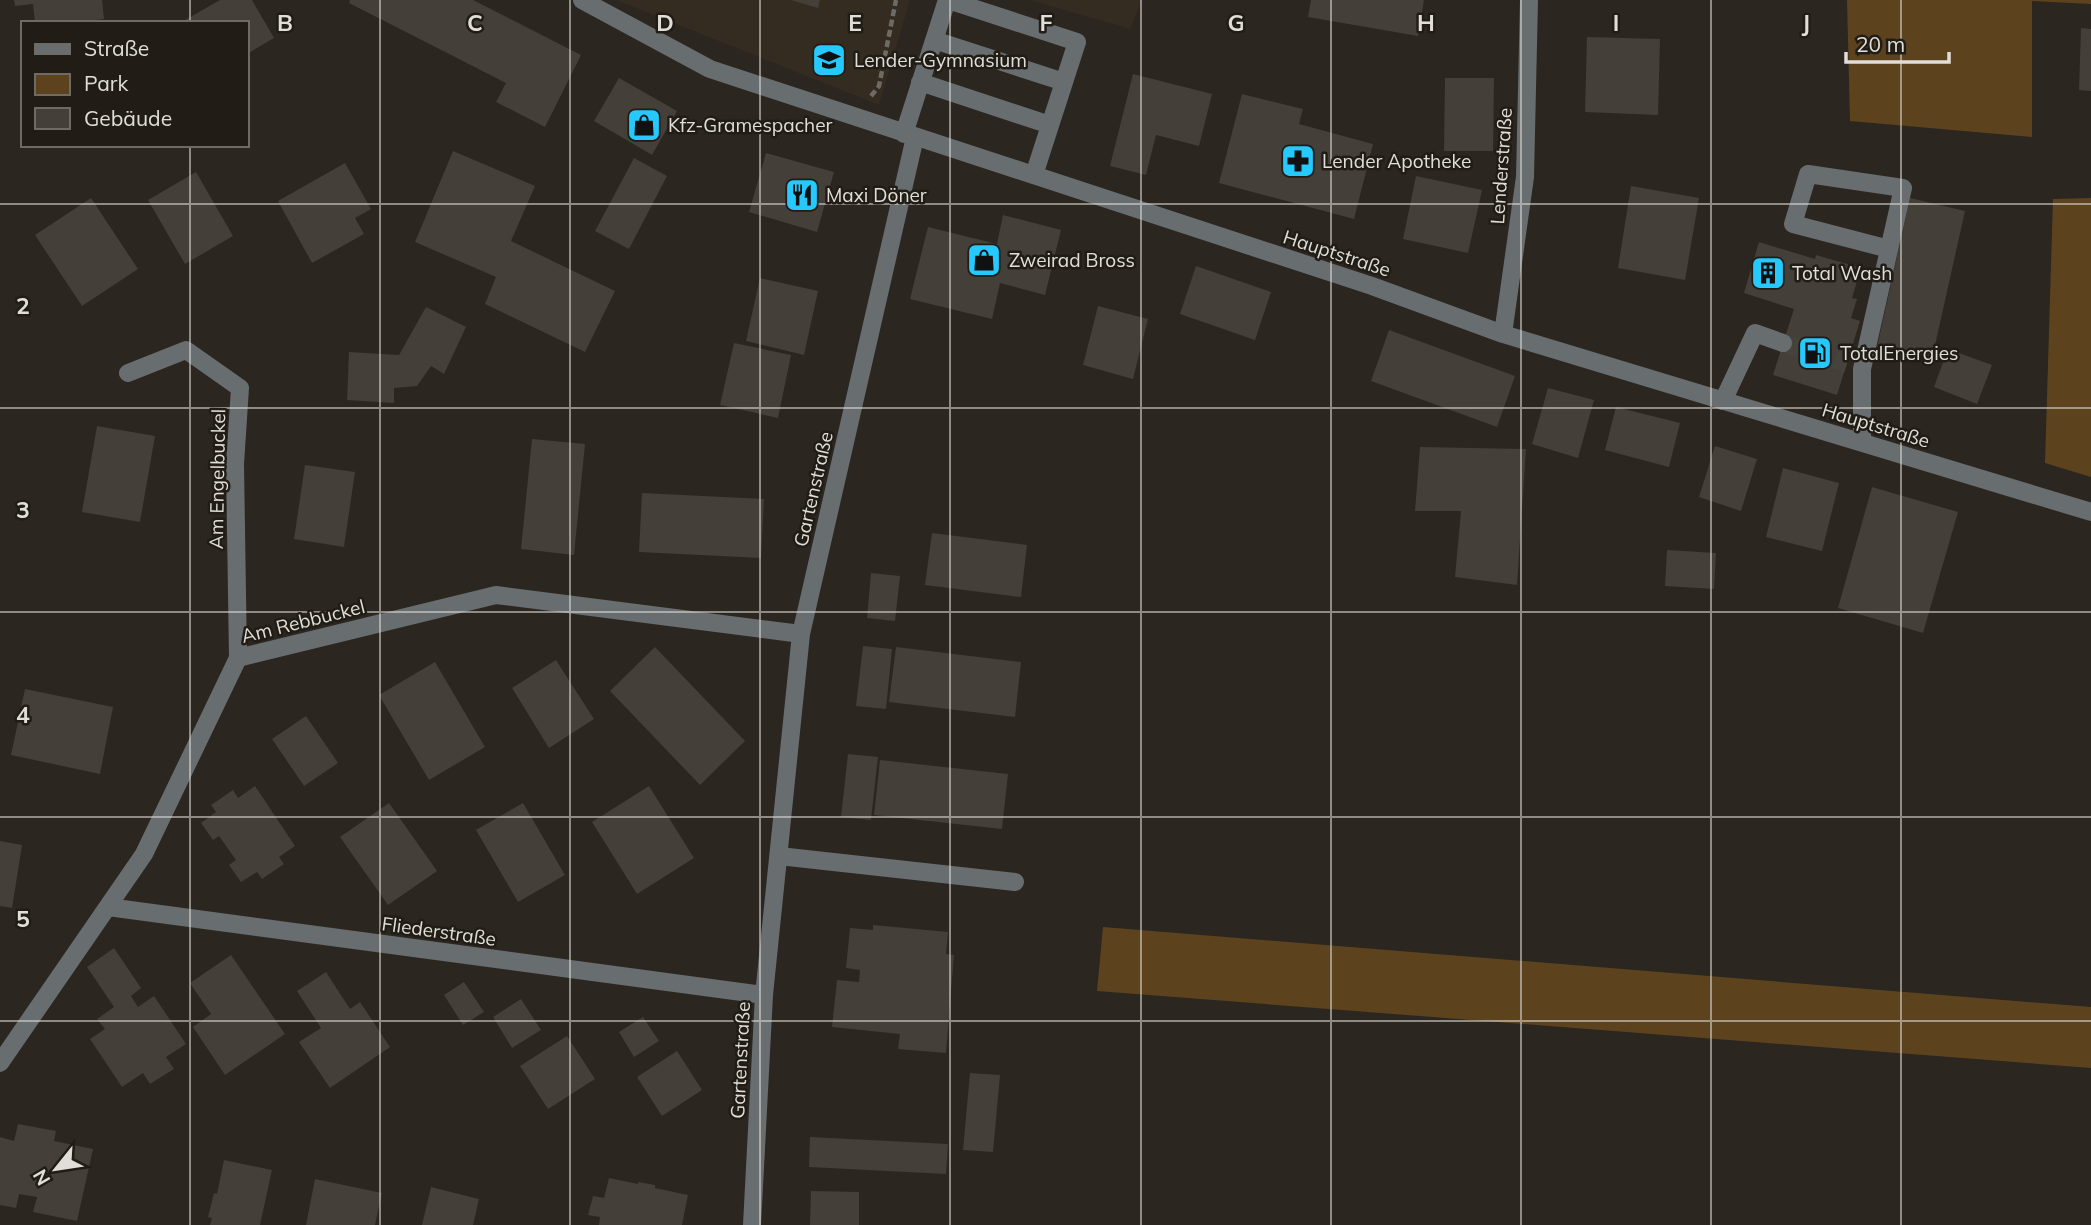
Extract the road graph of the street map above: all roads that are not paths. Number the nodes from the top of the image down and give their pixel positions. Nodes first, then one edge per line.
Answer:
1 (582, 0) edge
2 (947, 0) edge
3 (1529, 0) edge
4 (934, 40) junction
5 (920, 82) junction
6 (1064, 82) junction
7 (1050, 125) junction
8 (910, 135) junction
9 (1034, 175) junction
10 (1889, 249) junction
11 (1503, 334) junction
12 (1783, 343) tunnel mouth
13 (128, 373) dead end
14 (1723, 401) junction
15 (1861, 443) junction
16 (2091, 512) edge
17 (801, 634) junction
18 (238, 658) junction
19 (779, 856) junction
20 (1015, 882) dead end
21 (108, 907) junction
22 (764, 995) junction
23 (0, 1063) edge
24 (752, 1225) edge

1 - 8 street, Hauptstraße
2 - 4 street, Gartenstraße
2 - 6 street
3 - 11 street, Lenderstraße
4 - 5 street, Gartenstraße
4 - 6 street
5 - 7 street
5 - 8 street, Gartenstraße
6 - 7 street
7 - 9 street
8 - 9 street, Hauptstraße
8 - 17 street, Gartenstraße
9 - 11 street, Hauptstraße
10 - 10 street
10 - 15 street
11 - 14 street, Hauptstraße
12 - 14 street
13 - 18 street, Am Engelbuckel
14 - 15 street, Hauptstraße
15 - 16 street, Hauptstraße
17 - 18 street, Am Rebbuckel
17 - 19 street, Gartenstraße
18 - 21 street, Am Rebbuckel
19 - 20 street
19 - 22 street, Gartenstraße
21 - 22 street, Fliederstraße
21 - 23 street, Am Rebbuckel
22 - 24 street, Gartenstraße

